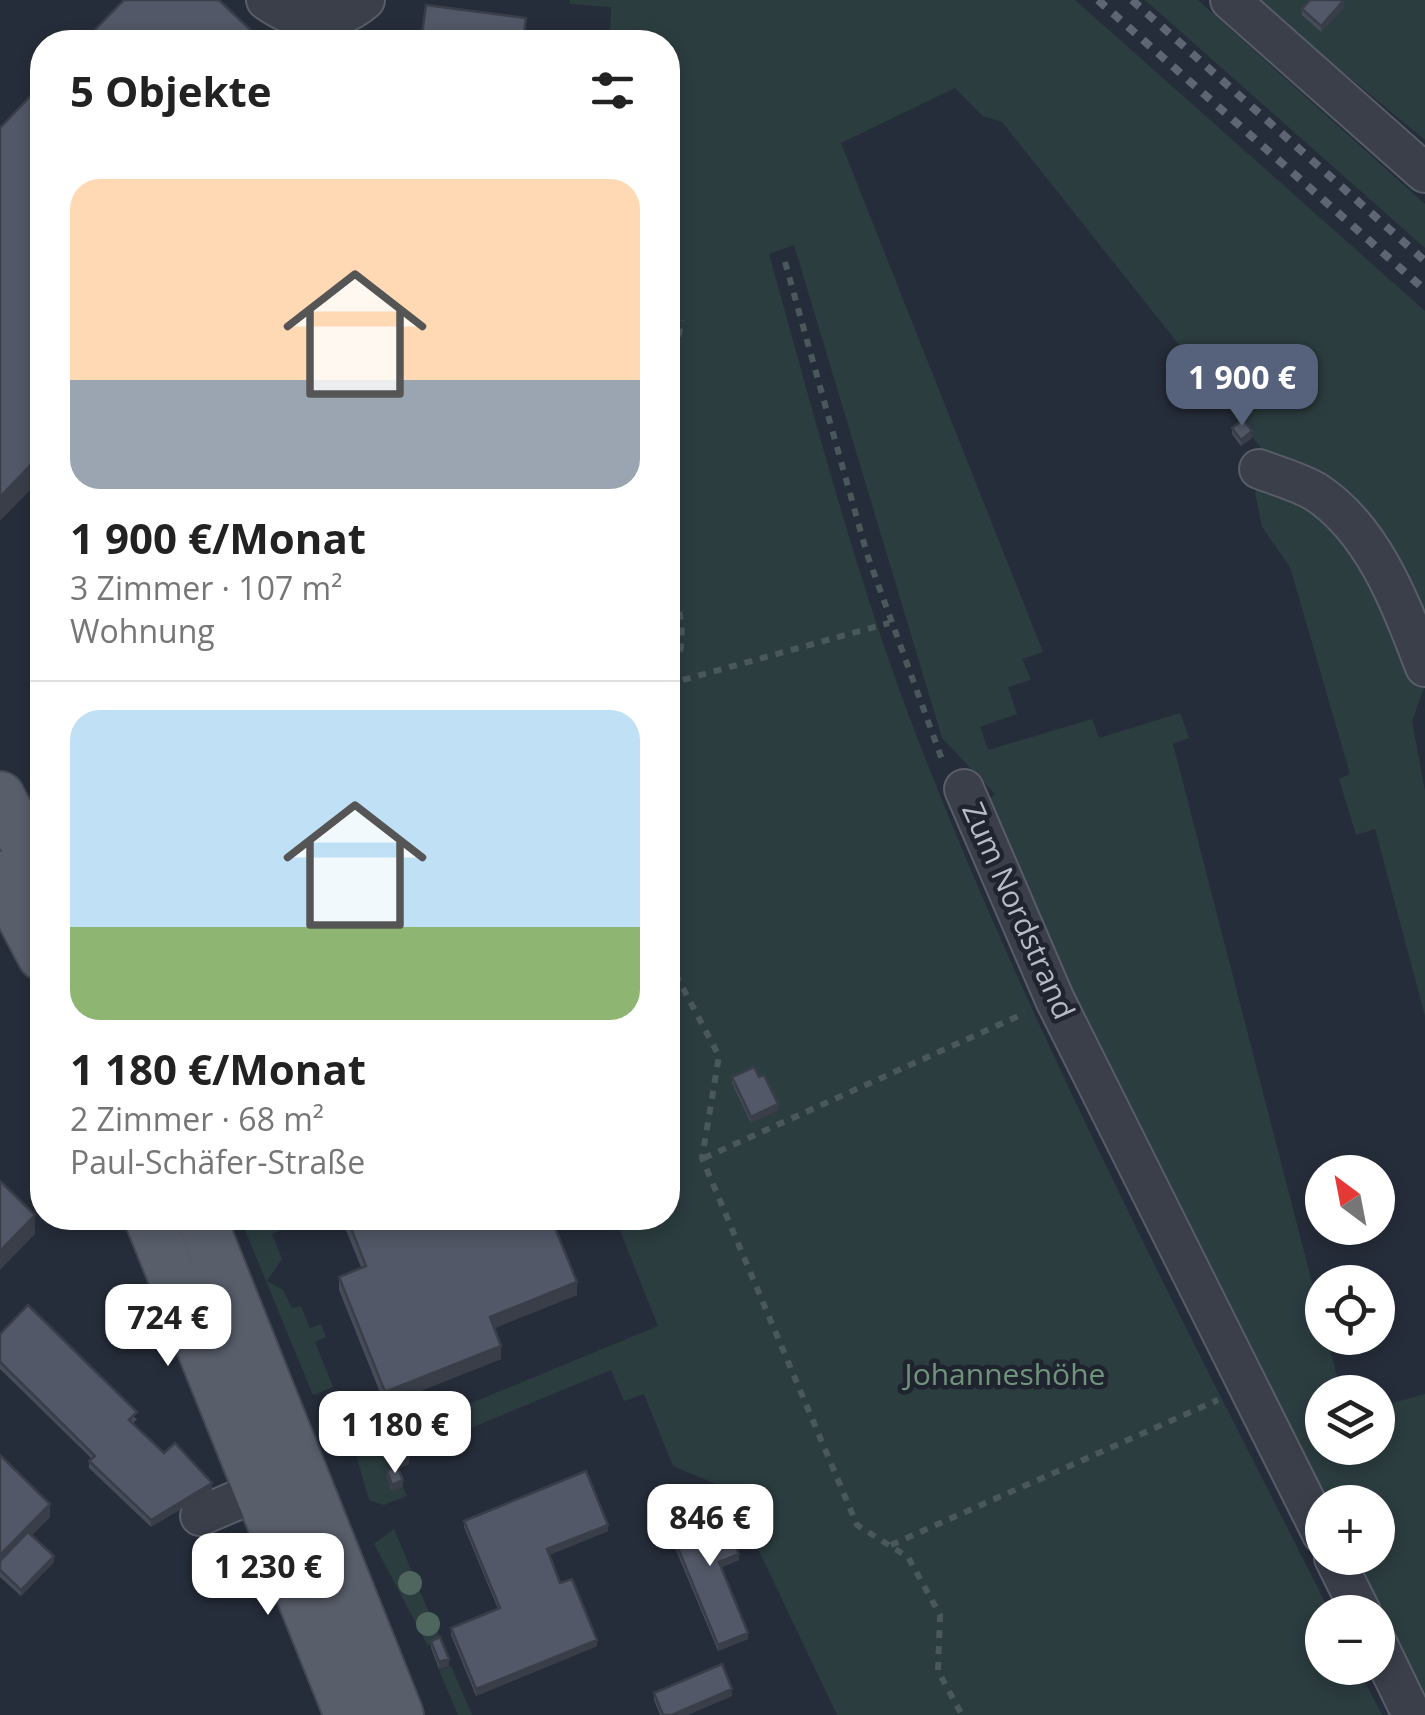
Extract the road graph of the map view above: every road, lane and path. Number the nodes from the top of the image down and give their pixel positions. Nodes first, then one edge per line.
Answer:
1 (266, 0) edge
2 (365, 0) edge
3 (1230, 0) edge
4 (1425, 172) edge
5 (786, 262) dead end
6 (682, 320) dead end
7 (680, 329) edge
8 (1259, 469) dead end
9 (680, 620) edge
10 (890, 623) junction
11 (680, 659) edge
12 (1425, 667) edge
13 (680, 681) edge
14 (964, 788) joint
15 (0, 796) edge
16 (30, 853) edge
17 (0, 876) edge
18 (30, 933) edge
19 (680, 983) edge
20 (1055, 1000) junction
21 (702, 1158) junction
22 (154, 1230) edge
23 (206, 1230) edge
24 (1250, 1386) junction
25 (303, 1472) junction
26 (258, 1491) junction
27 (1305, 1499) edge
28 (200, 1516) dead end
29 (890, 1545) junction
30 (1395, 1680) edge
31 (349, 1715) edge
32 (398, 1715) edge
33 (962, 1715) edge
34 (1412, 1715) edge

1 - 2 street
3 - 4 street
5 - 10 path, Zum Nordstrand
6 - 7 path
8 - 12 street
9 - 11 path
10 - 13 path
10 - 14 path, Zum Nordstrand
14 - 20 street, Zum Nordstrand
15 - 16 main road
17 - 18 main road
19 - 21 path
20 - 21 path
20 - 24 street, Zum Nordstrand
21 - 29 path
22 - 26 main road
23 - 25 main road
24 - 27 street, Zum Nordstrand
24 - 29 path
25 - 26 street
25 - 32 main road
26 - 28 street
26 - 31 main road
29 - 33 path
30 - 34 street

